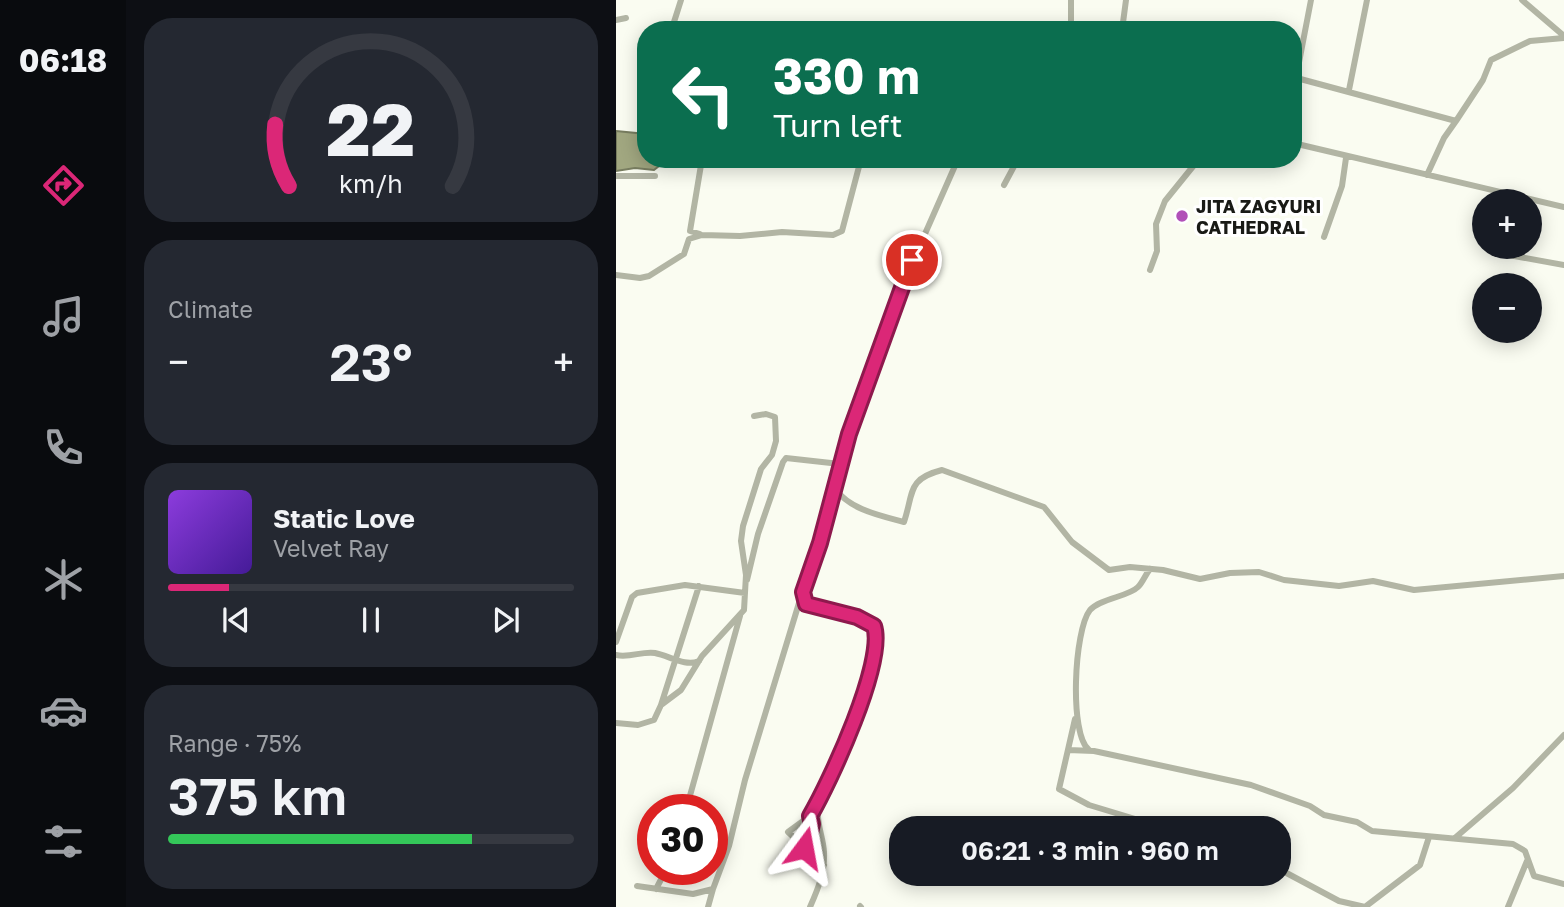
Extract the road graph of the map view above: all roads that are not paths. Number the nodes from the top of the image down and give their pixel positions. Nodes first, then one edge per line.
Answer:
1 (681, 0) edge
2 (1071, 0) edge
3 (1126, 0) edge
4 (1311, 0) edge
5 (1367, 0) edge
6 (1522, 0) edge
7 (626, 18) dead end
8 (616, 20) edge
9 (674, 21) edge
10 (1071, 21) edge
11 (1123, 21) edge
12 (1564, 37) edge
13 (1302, 41) edge
14 (1302, 79) edge
15 (1349, 89) junction
16 (1456, 121) junction
17 (1302, 146) edge
18 (1346, 158) junction
19 (701, 168) edge
20 (859, 168) edge
21 (954, 168) edge
22 (1012, 168) edge
23 (1192, 168) edge
24 (1427, 175) junction
25 (616, 176) edge
26 (654, 176) dead end
27 (1004, 185) dead end
28 (1564, 207) edge
29 (690, 235) junction
30 (1324, 237) dead end
31 (1532, 259) edge
32 (1564, 265) edge
33 (1150, 270) dead end
34 (616, 275) edge
35 (754, 416) dead end
36 (840, 464) junction
37 (834, 488) junction
38 (1150, 569) junction
39 (1564, 576) edge
40 (746, 584) junction
41 (699, 586) junction
42 (745, 593) junction
43 (804, 599) junction
44 (741, 614) junction
45 (616, 642) edge
46 (616, 654) edge
47 (676, 659) junction
48 (699, 660) junction
49 (661, 705) junction
50 (1076, 716) junction
51 (616, 723) edge
52 (1564, 735) edge
53 (1068, 750) junction
54 (1089, 750) junction
55 (690, 794) edge
56 (819, 801) junction
57 (810, 816) junction
58 (1130, 816) edge
59 (1429, 837) junction
60 (1456, 838) junction
61 (806, 850) junction
62 (1528, 859) junction
63 (824, 865) junction
64 (1291, 875) edge
65 (1564, 884) edge
66 (658, 885) edge
67 (637, 886) dead end
68 (656, 889) junction
69 (713, 889) junction
70 (708, 907) edge
71 (810, 907) edge
72 (1508, 907) edge

1 - 9 street
2 - 10 street
3 - 11 street
4 - 13 street
5 - 15 street
6 - 12 street
7 - 8 street
12 - 16 street
14 - 15 street
15 - 16 street
16 - 24 street
17 - 18 street
18 - 24 street
18 - 30 street
19 - 29 street
20 - 29 street
21 - 36 street
22 - 27 street
23 - 33 street
24 - 28 street
25 - 26 street
29 - 34 street
31 - 32 street
35 - 40 street
36 - 37 street
36 - 40 street
37 - 38 street
37 - 43 street
38 - 39 street
38 - 50 street
40 - 42 street
41 - 42 street
41 - 45 street
41 - 47 street
42 - 44 street
43 - 56 street
43 - 69 street
44 - 48 street
44 - 55 street
46 - 47 street
47 - 48 street
47 - 49 street
48 - 49 street
49 - 51 street
50 - 53 street
50 - 54 street
52 - 60 street
53 - 54 street
53 - 58 street
54 - 59 street
56 - 57 street
56 - 63 street
57 - 61 street
57 - 61 street
59 - 60 street
59 - 64 street
60 - 62 street
61 - 63 street
62 - 65 street
62 - 72 street
63 - 71 street
66 - 68 street
67 - 68 street
68 - 69 street
69 - 70 street

